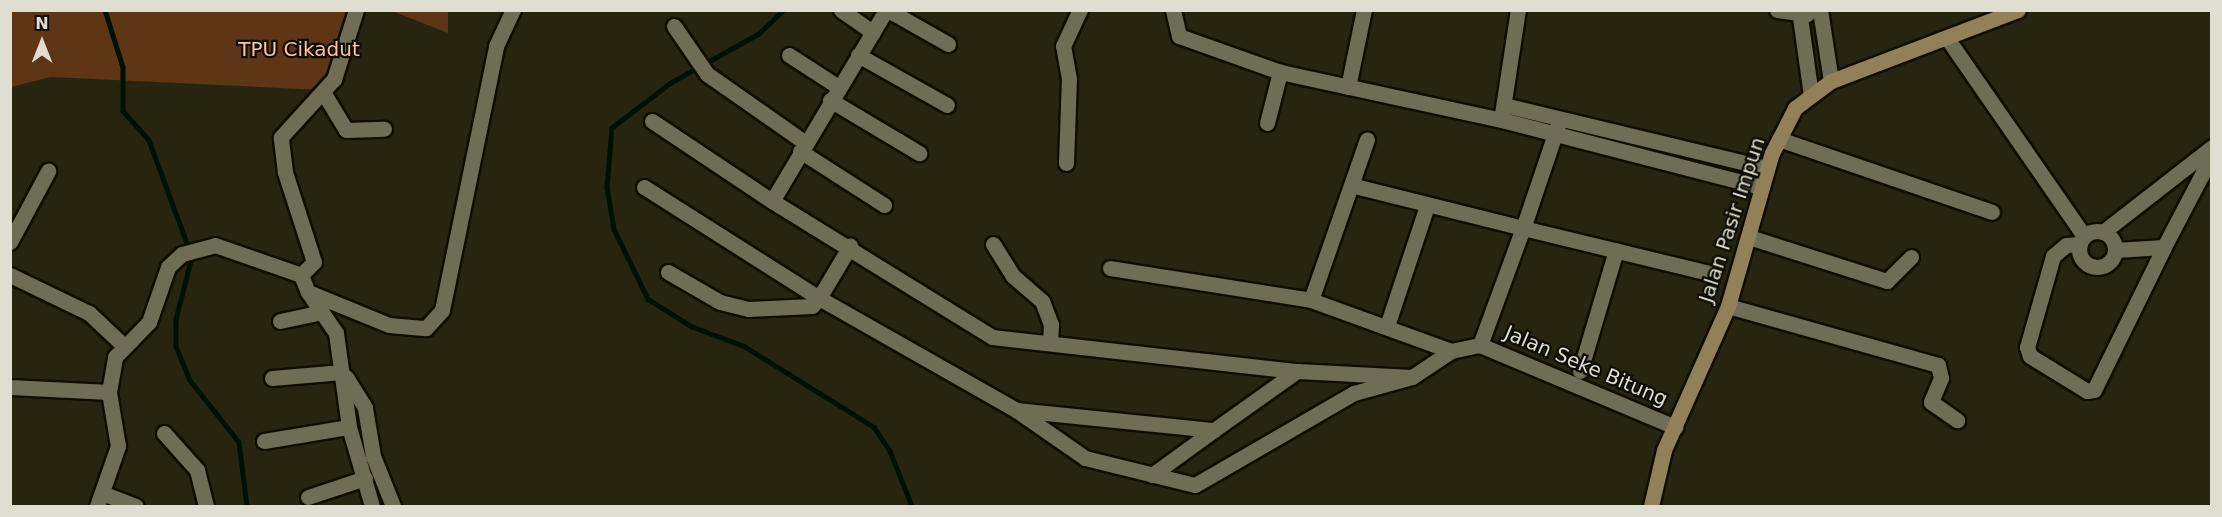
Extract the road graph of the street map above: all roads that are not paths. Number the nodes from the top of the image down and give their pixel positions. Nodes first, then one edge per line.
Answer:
1 (356, 10) edge
2 (513, 10) edge
3 (841, 10) edge
4 (887, 10) edge
5 (1080, 10) edge
6 (1173, 10) edge
7 (1364, 10) edge
8 (1518, 10) edge
9 (1777, 10) edge
10 (2018, 10) edge
11 (1799, 12) edge
12 (1820, 12) edge
13 (674, 26) dead end
14 (873, 32) junction
15 (1947, 38) junction
16 (948, 44) dead end
17 (789, 55) dead end
18 (858, 55) junction
19 (1280, 72) junction
20 (1831, 81) junction
21 (837, 86) junction
22 (1348, 87) junction
23 (323, 92) junction
24 (1811, 95) junction
25 (830, 100) junction
26 (947, 105) dead end
27 (1503, 113) junction
28 (1560, 119) junction
29 (652, 121) dead end
30 (1267, 123) dead end
31 (384, 129) dead end
32 (1554, 136) junction
33 (1367, 139) dead end
34 (1779, 139) junction
35 (802, 146) junction
36 (2211, 147) edge
37 (918, 153) dead end
38 (1711, 155) junction
39 (2211, 155) edge
40 (1066, 163) dead end
41 (1767, 168) junction
42 (48, 171) dead end
43 (1706, 173) junction
44 (644, 186) dead end
45 (1355, 186) junction
46 (1762, 186) junction
47 (772, 201) junction
48 (884, 205) dead end
49 (1427, 206) junction
50 (1992, 212) dead end
51 (1523, 228) junction
52 (2103, 232) junction
53 (1749, 237) junction
54 (2082, 240) junction
55 (10, 242) edge
56 (993, 244) dead end
57 (850, 246) junction
58 (2164, 247) junction
59 (1616, 250) junction
60 (2115, 250) junction
61 (1911, 257) dead end
62 (1110, 268) dead end
63 (668, 272) dead end
64 (1709, 273) dead end
65 (10, 274) edge
66 (301, 275) junction
67 (308, 292) junction
68 (819, 298) junction
69 (1311, 300) junction
70 (1728, 306) junction
71 (322, 312) junction
72 (280, 321) dead end
73 (1388, 326) junction
74 (1050, 341) junction
75 (123, 345) junction
76 (1480, 345) junction
77 (1451, 351) junction
78 (1298, 371) junction
79 (1580, 371) dead end
80 (342, 372) junction
81 (1412, 377) junction
82 (273, 378) dead end
83 (10, 387) edge
84 (110, 392) junction
85 (1016, 410) junction
86 (1957, 420) dead end
87 (349, 427) junction
88 (1675, 427) junction
89 (1214, 430) junction
90 (164, 433) dead end
91 (264, 441) dead end
92 (1152, 475) junction
93 (365, 478) junction
94 (308, 497) dead end
95 (106, 501) edge
96 (136, 507) edge
97 (207, 507) edge
98 (372, 507) edge
99 (393, 507) edge
100 (1651, 507) edge

1 - 23 street
2 - 67 street
3 - 14 street
4 - 14 street
4 - 16 street
5 - 40 street
6 - 19 street
7 - 22 street
8 - 27 street
9 - 11 street
10 - 15 street, Jalan Pasir Impun
11 - 12 street
11 - 24 street
12 - 20 street
13 - 35 street
14 - 18 street
15 - 20 street, Jalan Pasir Impun
15 - 54 street
17 - 21 street
18 - 21 street
18 - 26 street
19 - 22 street
19 - 30 street
20 - 24 street, Jalan Pasir Impun
21 - 25 street
22 - 27 street
23 - 31 street
23 - 66 street
24 - 34 street, Jalan Pasir Impun
25 - 35 street
25 - 37 street
27 - 28 street
27 - 32 street
28 - 32 street
28 - 38 street
29 - 47 street
32 - 43 street
32 - 51 street
33 - 45 street
34 - 41 street, Jalan Pasir Impun
34 - 50 street
35 - 47 street
35 - 48 street
36 - 52 street
38 - 41 street
38 - 43 street
39 - 58 street
41 - 46 street, Jalan Pasir Impun
42 - 55 street
43 - 46 street
44 - 68 street
45 - 49 street
45 - 69 street
46 - 53 street, Jalan Pasir Impun
47 - 57 street
49 - 51 street
49 - 73 street
51 - 59 street
51 - 76 street
52 - 54 street
52 - 60 street
53 - 61 street
53 - 70 street, Jalan Pasir Impun
54 - 58 street
54 - 60 street
56 - 74 street
57 - 68 street
57 - 74 street
58 - 60 street
59 - 64 street
59 - 79 street
62 - 69 street
63 - 68 street
65 - 75 street
66 - 67 street
66 - 75 street
67 - 71 street
68 - 85 street
69 - 73 street
70 - 86 street
70 - 88 street, Jalan Pasir Impun
71 - 72 street
71 - 80 street
73 - 77 street
74 - 78 street
75 - 84 street
76 - 77 street
76 - 88 street, Jalan Seke Bitung
77 - 81 street
78 - 81 street
78 - 89 street
80 - 82 street
80 - 87 street
80 - 99 street
81 - 92 street
83 - 84 street
84 - 95 street
85 - 89 street
85 - 92 street
87 - 91 street
87 - 93 street
88 - 100 street, Jalan Pasir Impun
89 - 92 street
90 - 97 street
93 - 94 street
93 - 98 street
95 - 96 street

